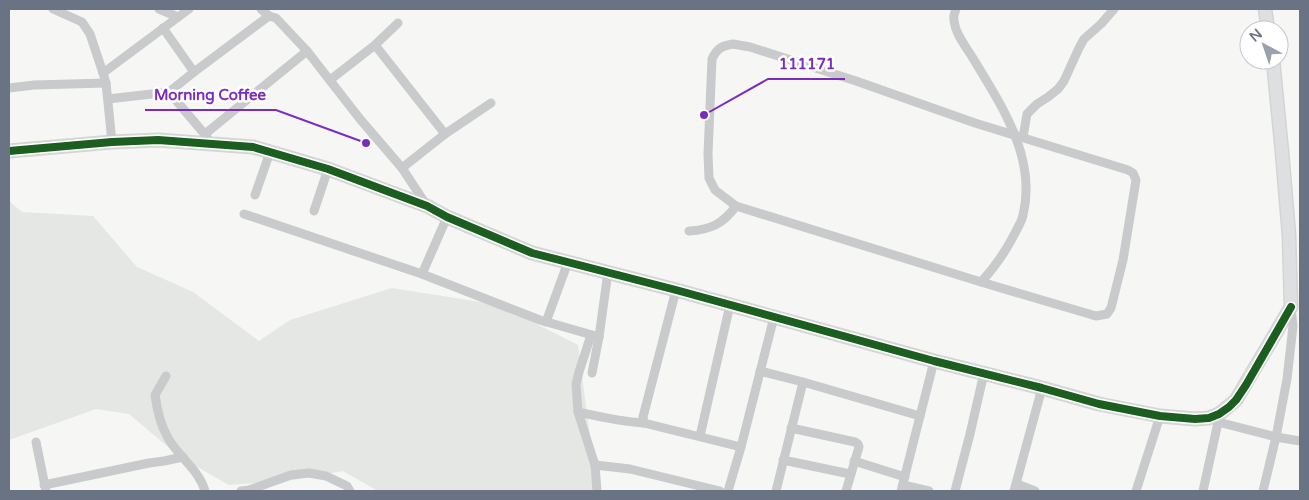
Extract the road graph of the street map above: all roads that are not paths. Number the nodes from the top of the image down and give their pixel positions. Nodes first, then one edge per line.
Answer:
1 (53, 9) edge
2 (159, 9) edge
3 (189, 9) edge
4 (261, 9) edge
5 (956, 9) edge
6 (1114, 9) edge
7 (269, 16) junction
8 (178, 18) junction
9 (398, 23) dead end
10 (163, 28) junction
11 (375, 45) junction
12 (307, 51) junction
13 (1274, 70) edge
14 (103, 72) junction
15 (194, 72) junction
16 (330, 80) junction
17 (106, 83) junction
18 (9, 88) edge
19 (169, 92) junction
20 (108, 99) junction
21 (491, 103) dead end
22 (445, 134) junction
23 (1019, 136) junction
24 (208, 139) junction
25 (112, 142) junction
26 (9, 151) edge
27 (270, 152) junction
28 (402, 168) junction
29 (328, 169) junction
30 (255, 195) dead end
31 (427, 206) junction
32 (736, 206) junction
33 (314, 212) dead end
34 (244, 214) dead end
35 (447, 217) junction
36 (688, 231) dead end
37 (568, 262) junction
38 (608, 272) junction
39 (422, 274) junction
40 (981, 282) junction
41 (676, 290) junction
42 (730, 305) junction
43 (1291, 307) junction
44 (774, 317) junction
45 (546, 322) junction
46 (595, 336) junction
47 (934, 361) junction
48 (760, 372) junction
49 (592, 373) dead end
50 (984, 373) junction
51 (166, 376) dead end
52 (803, 382) junction
53 (1042, 388) junction
54 (578, 412) junction
55 (920, 416) junction
56 (1160, 416) junction
57 (1219, 418) junction
58 (644, 422) junction
59 (791, 428) junction
60 (700, 436) junction
61 (1276, 437) junction
62 (1300, 441) edge
63 (36, 442) dead end
64 (741, 446) junction
65 (183, 457) junction
66 (784, 460) junction
67 (854, 461) junction
68 (595, 464) junction
69 (850, 474) junction
70 (903, 484) edge
71 (45, 488) edge
72 (1015, 488) edge
73 (205, 491) edge
74 (241, 491) edge
75 (350, 491) edge
76 (597, 491) edge
77 (720, 491) edge
78 (728, 491) edge
79 (776, 491) edge
80 (846, 491) edge
81 (929, 491) edge
82 (955, 491) edge
83 (1035, 491) edge
84 (1136, 491) edge
85 (1203, 491) edge
86 (1264, 491) edge

1 - 14 street
2 - 8 street
3 - 8 street
4 - 7 street
5 - 23 street
6 - 23 street
7 - 12 street
7 - 15 street
8 - 10 street
9 - 11 street
10 - 14 street
10 - 15 street
11 - 16 street
11 - 22 street
12 - 16 street
12 - 24 street
13 - 43 street
14 - 17 street
15 - 19 street
16 - 28 street
17 - 18 street
17 - 20 street
19 - 20 street
19 - 24 street
20 - 25 street
21 - 22 street
22 - 28 street
23 - 32 street
23 - 40 street
23 - 40 street
24 - 25 street
24 - 27 street
25 - 26 street
27 - 29 street
27 - 30 street
28 - 31 street
29 - 31 street
29 - 33 street
31 - 35 street
32 - 36 street
32 - 40 street
34 - 39 street
35 - 37 street
35 - 39 street
37 - 38 street
37 - 45 street
38 - 41 street
38 - 46 street
39 - 45 street
41 - 42 street
41 - 58 street
42 - 44 street
42 - 60 street
43 - 57 street
43 - 61 street
44 - 47 street
44 - 48 street
45 - 46 street
46 - 49 street
46 - 54 street
47 - 50 street
47 - 55 street
48 - 52 street
48 - 64 street
50 - 53 street
50 - 82 street
51 - 65 street
52 - 55 street
52 - 59 street
53 - 56 street
53 - 72 street
54 - 58 street
54 - 68 street
55 - 70 street
56 - 57 street
56 - 84 street
57 - 61 street
57 - 85 street
58 - 60 street
59 - 66 street
59 - 67 street
60 - 64 street
61 - 62 street
61 - 86 street
63 - 71 street
64 - 78 street
65 - 71 street
65 - 73 street
66 - 69 street
66 - 79 street
67 - 69 street
67 - 70 street
68 - 76 street
68 - 77 street
69 - 80 street
70 - 81 street
72 - 83 street
74 - 75 street

